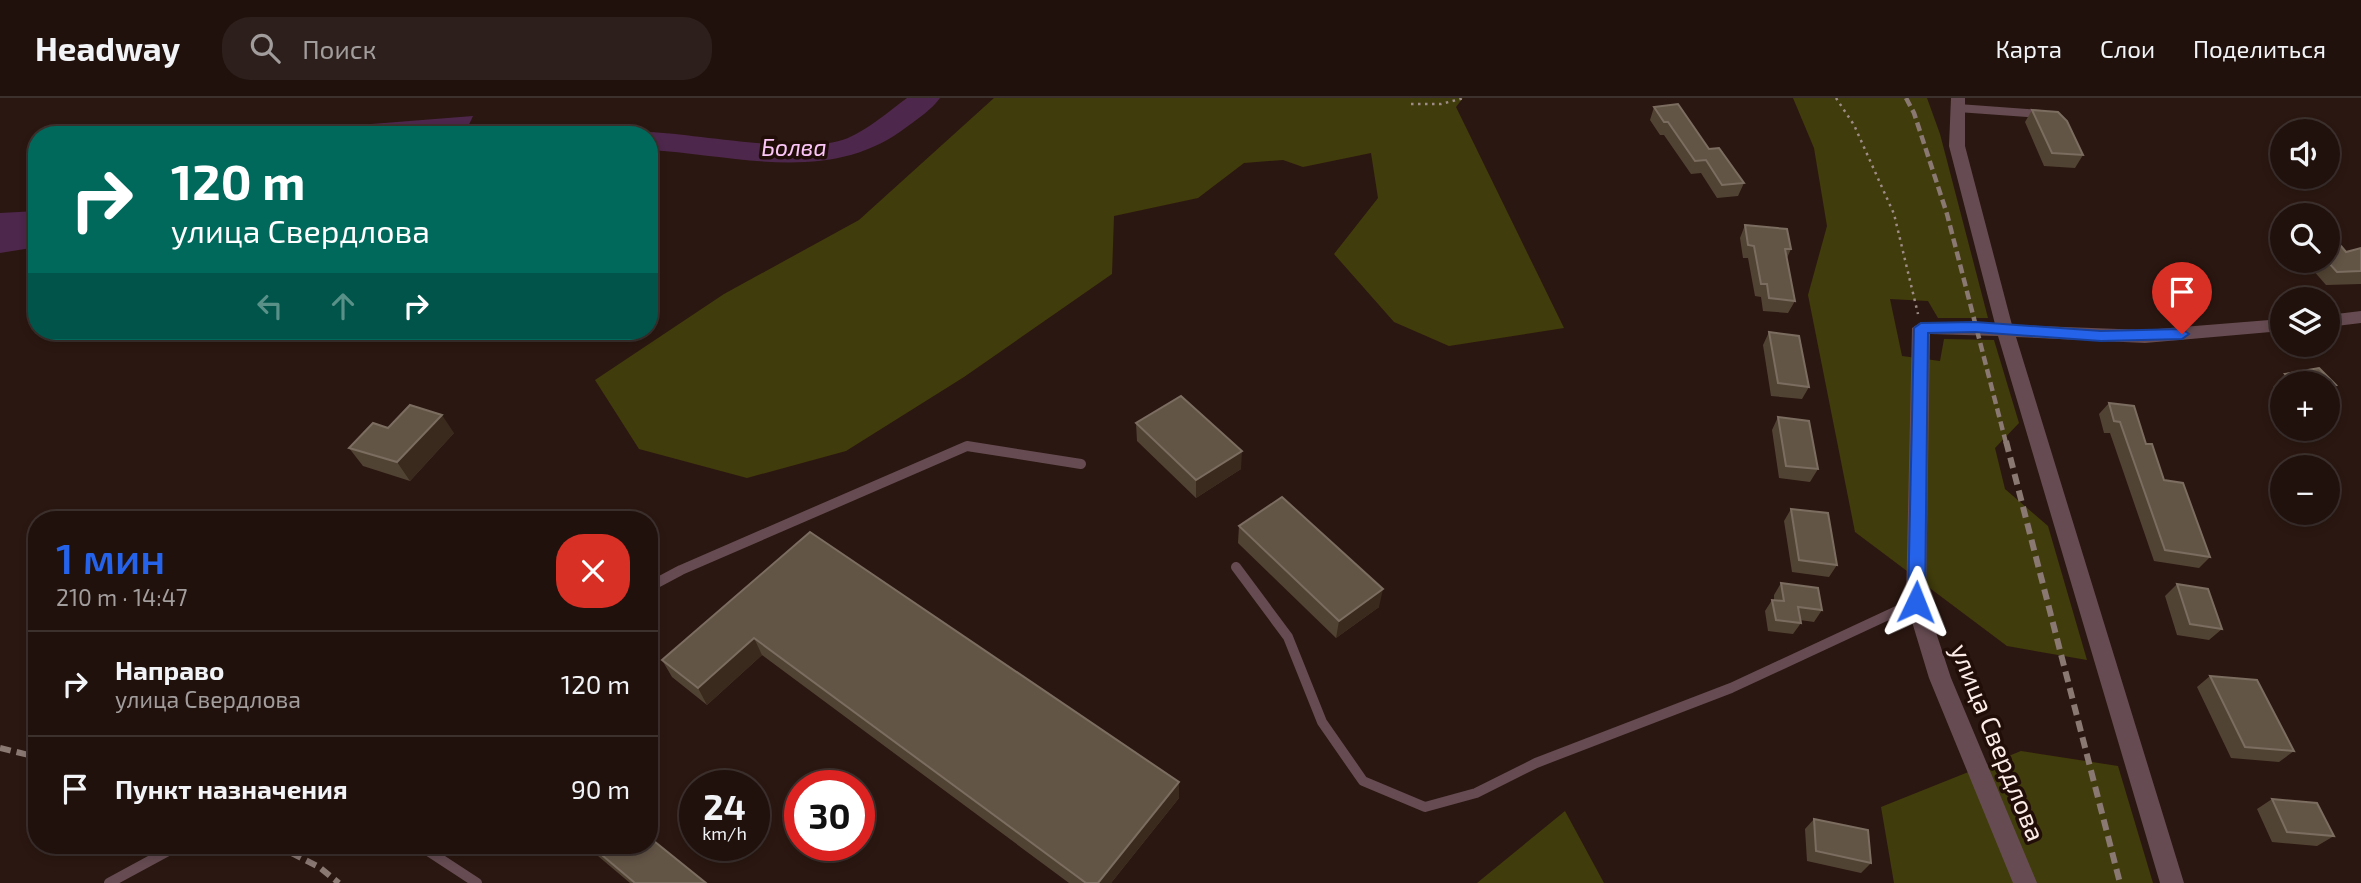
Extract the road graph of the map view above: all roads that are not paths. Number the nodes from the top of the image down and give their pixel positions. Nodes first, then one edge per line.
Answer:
1 (1958, 103) edge
2 (2051, 115) edge
3 (2361, 317) edge
4 (2340, 320) edge
5 (2270, 327) edge
6 (2005, 329) junction
7 (1081, 464) dead end
8 (1236, 567) dead end
9 (658, 582) edge
10 (1916, 602) junction
11 (162, 854) edge
12 (433, 854) edge
13 (109, 883) edge
14 (477, 883) edge
15 (2025, 883) edge
16 (2172, 883) edge

1 - 2 lane
1 - 6 street
3 - 4 street
5 - 6 street
6 - 10 street, улица Свердлова
6 - 16 street
7 - 9 lane
8 - 10 lane
10 - 15 street, улица Свердлова
11 - 13 lane
12 - 14 lane

